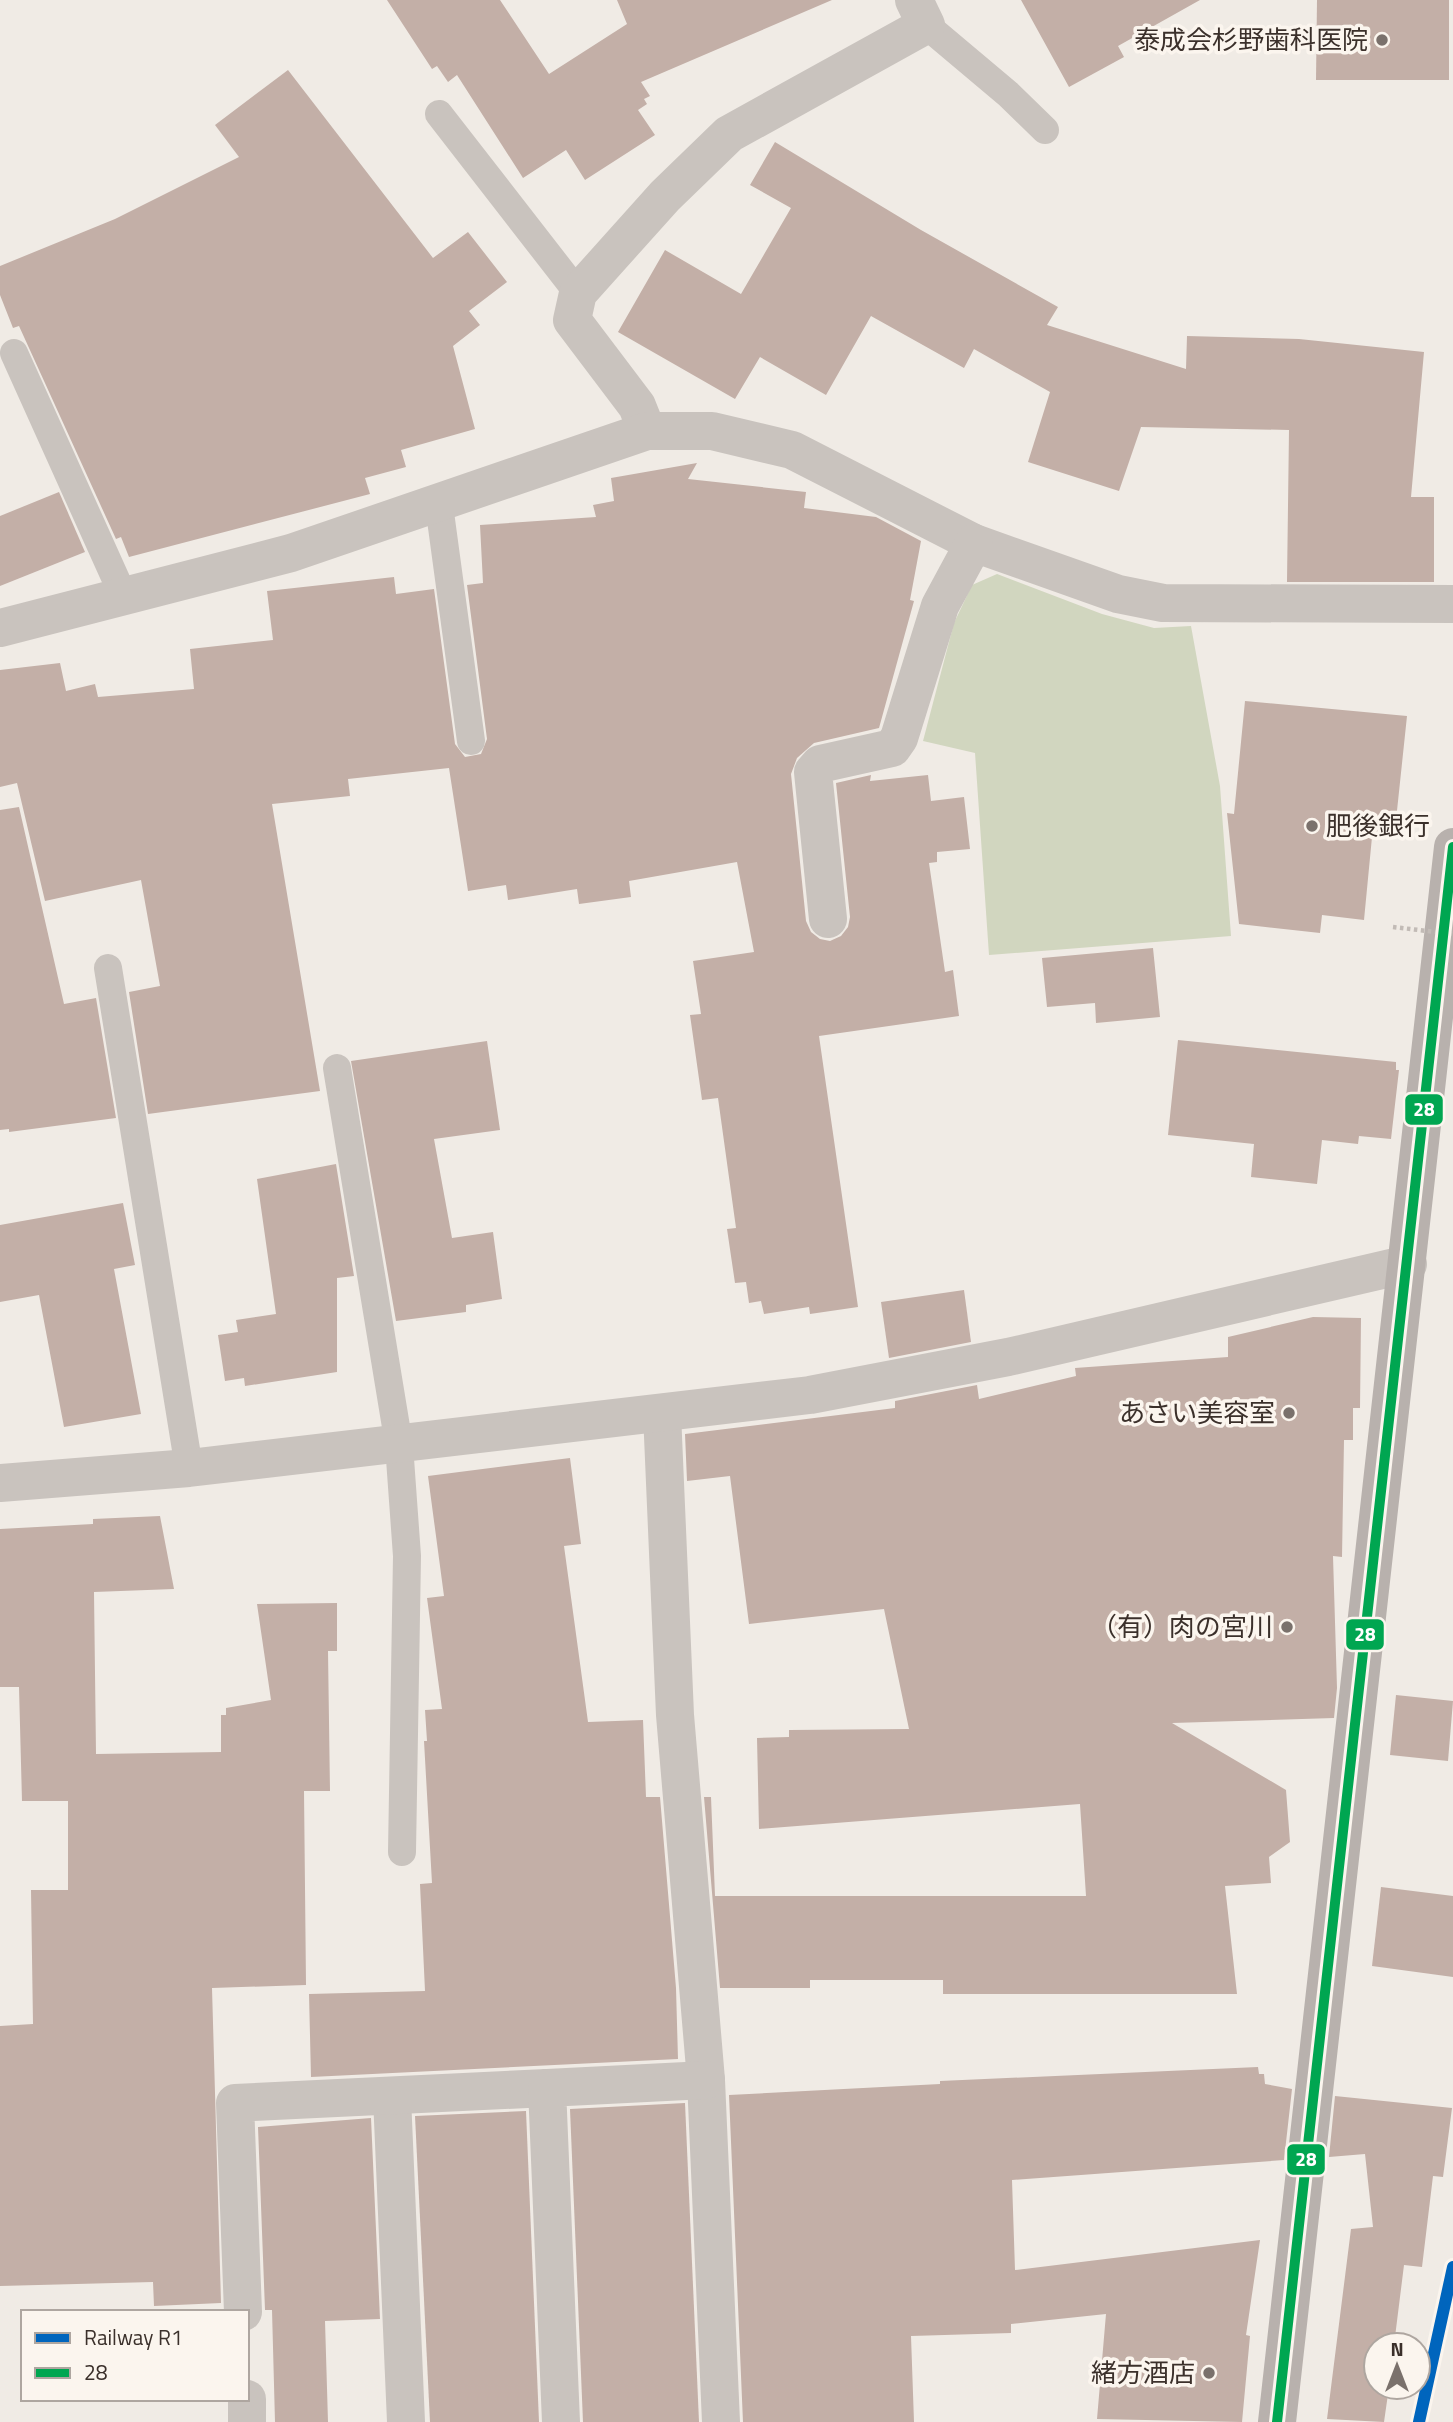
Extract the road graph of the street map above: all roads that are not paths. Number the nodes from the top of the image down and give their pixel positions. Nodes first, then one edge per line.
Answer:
1 (920, 13) edge
2 (439, 114) dead end
3 (1045, 130) dead end
4 (578, 293) junction
5 (14, 353) dead end
6 (647, 431) junction
7 (439, 505) junction
8 (974, 543) junction
9 (123, 595) junction
10 (1453, 604) edge
11 (0, 628) edge
12 (471, 741) dead end
13 (1453, 847) edge
14 (828, 919) dead end
15 (108, 968) dead end
16 (337, 1068) dead end
17 (1408, 1264) junction
18 (662, 1413) junction
19 (399, 1445) junction
20 (189, 1468) junction
21 (0, 1483) edge
22 (402, 1852) dead end
23 (706, 2080) junction
24 (547, 2088) junction
25 (392, 2097) junction
26 (243, 2310) edge
27 (247, 2401) edge
28 (247, 2422) edge
29 (406, 2422) edge
30 (561, 2422) edge
31 (720, 2422) edge
32 (1277, 2422) edge

1 - 3 lane
1 - 4 street
2 - 4 lane
4 - 6 street
5 - 9 lane
6 - 7 street
6 - 8 street
7 - 9 street
7 - 12 lane
8 - 10 street
8 - 14 street
9 - 11 street
13 - 17 main road
15 - 20 lane
16 - 19 lane
17 - 18 street
17 - 32 main road
18 - 19 street
18 - 23 street
19 - 20 street
19 - 22 lane
20 - 21 street
23 - 24 street
23 - 31 street
24 - 25 street
24 - 30 street
25 - 26 street
25 - 29 street
27 - 28 street

